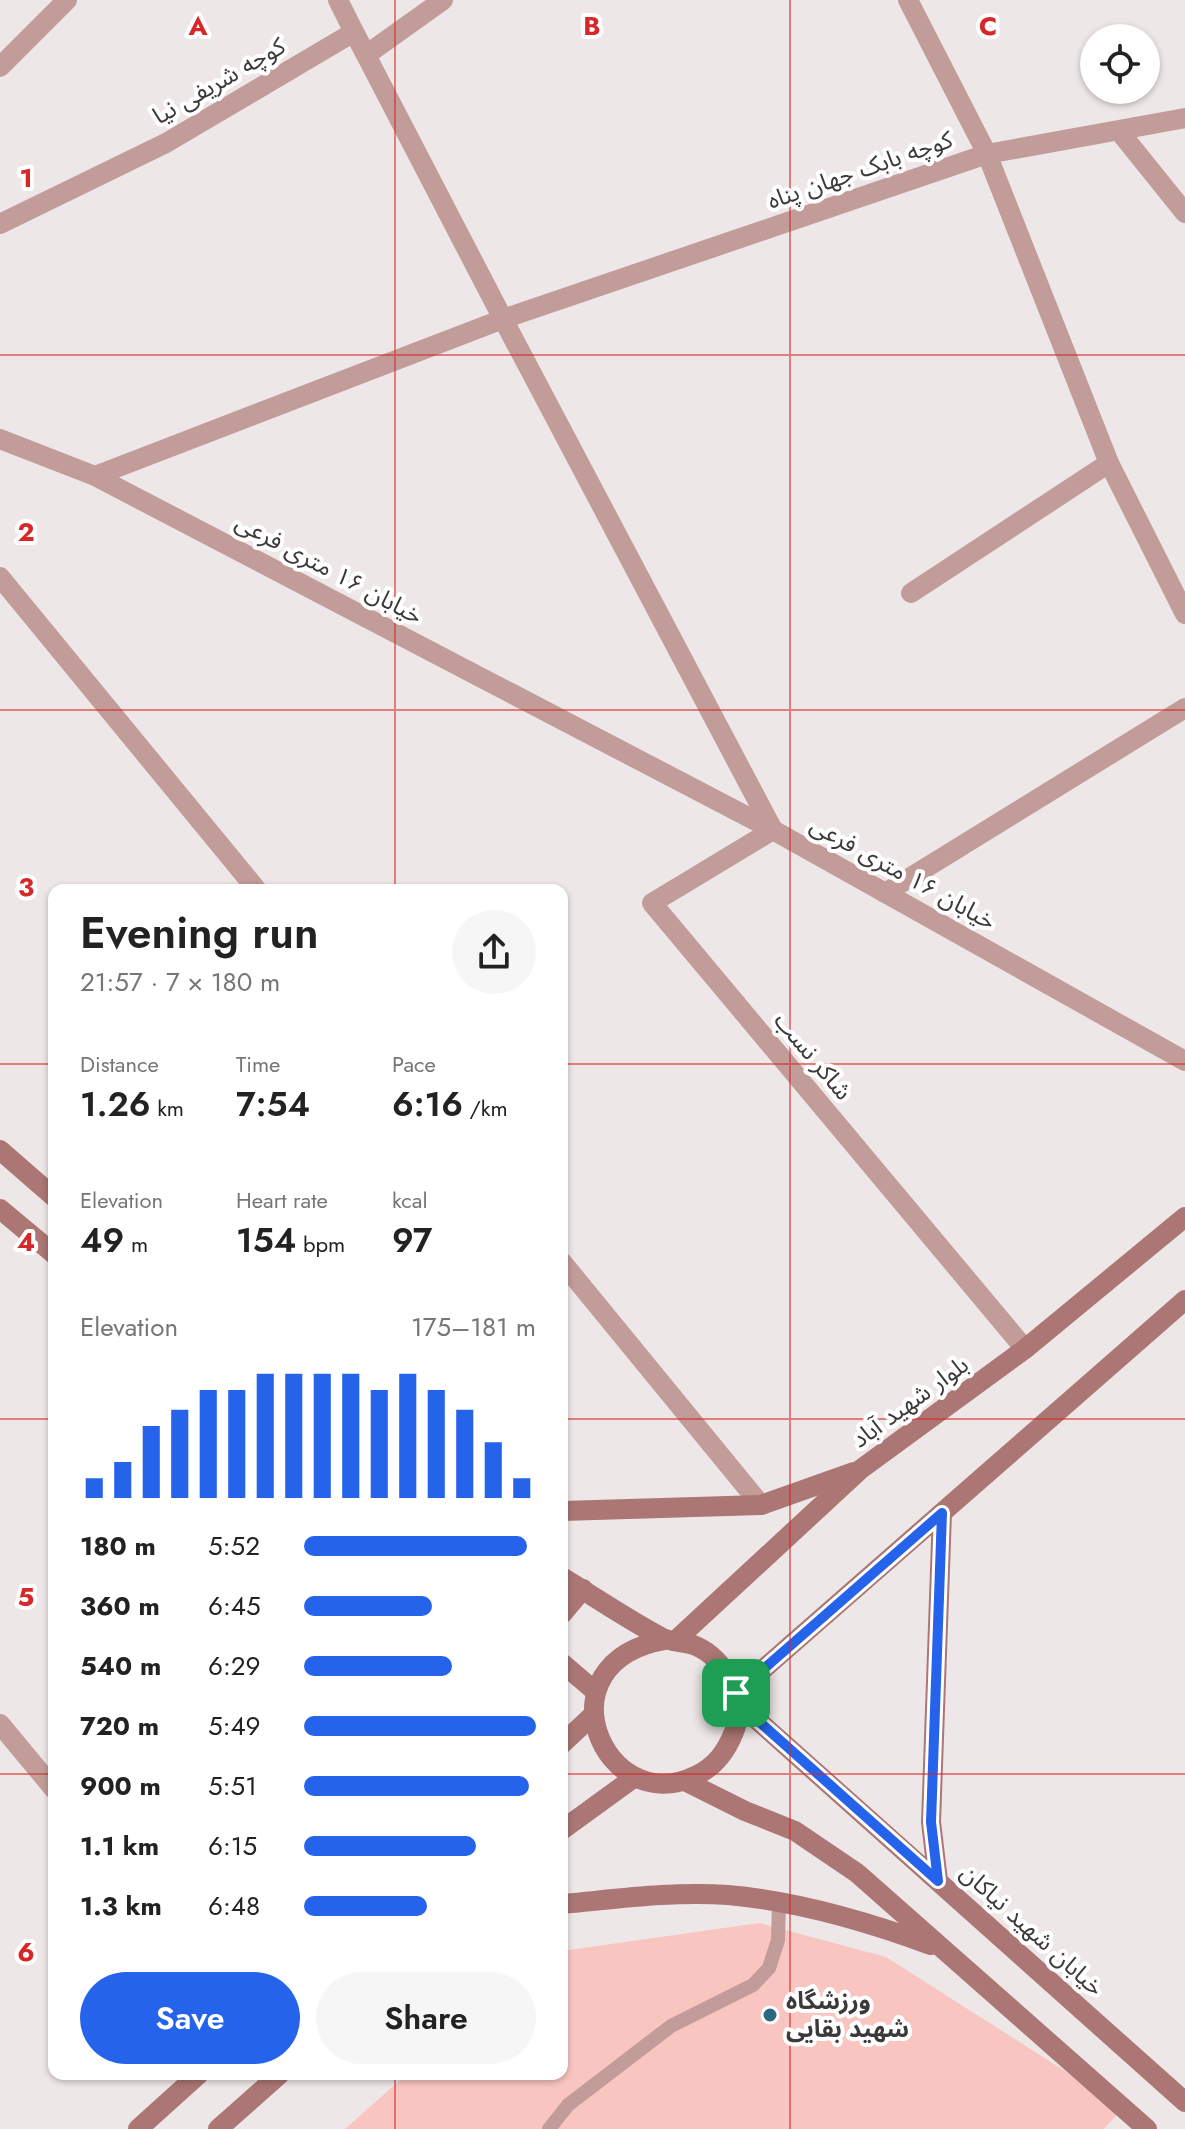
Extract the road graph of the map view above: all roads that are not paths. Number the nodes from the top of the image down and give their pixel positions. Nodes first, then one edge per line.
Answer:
1 (67, 0) edge
2 (338, 0) edge
3 (443, 0) edge
4 (908, 0) edge
5 (354, 32) junction
6 (366, 55) junction
7 (0, 67) edge
8 (1185, 118) edge
9 (1119, 131) junction
10 (987, 154) junction
11 (1185, 213) edge
12 (0, 224) edge
13 (503, 319) junction
14 (0, 439) edge
15 (1109, 463) junction
16 (95, 476) junction
17 (0, 577) edge
18 (911, 593) dead end
19 (1185, 614) edge
20 (1185, 708) edge
21 (773, 830) junction
22 (252, 884) edge
23 (885, 893) junction
24 (1185, 1061) edge
25 (0, 1150) edge
26 (48, 1192) edge
27 (0, 1209) edge
28 (1185, 1217) edge
29 (48, 1249) edge
30 (568, 1269) edge
31 (1185, 1300) edge
32 (1025, 1349) junction
33 (861, 1469) junction
34 (761, 1505) junction
35 (568, 1511) edge
36 (942, 1513) junction
37 (568, 1580) edge
38 (583, 1589) junction
39 (568, 1607) edge
40 (670, 1640) junction
41 (568, 1668) edge
42 (596, 1692) junction
43 (736, 1698) junction
44 (593, 1715) junction
45 (0, 1724) edge
46 (568, 1738) edge
47 (635, 1777) junction
48 (685, 1781) junction
49 (48, 1782) edge
50 (568, 1826) edge
51 (938, 1881) junction
52 (779, 1901) junction
53 (568, 1904) edge
54 (943, 1950) junction
55 (192, 2080) edge
56 (273, 2080) edge
57 (1185, 2102) edge
58 (138, 2129) edge
59 (218, 2129) edge
60 (549, 2129) edge
61 (1147, 2129) edge

1 - 7 street
2 - 5 street
3 - 6 street
4 - 10 street
5 - 6 street
5 - 12 street, کوچه شریفی نیا
6 - 13 street
8 - 9 street
9 - 10 street
9 - 11 street
10 - 13 street, کوچه بابک جهان پناه
10 - 15 street, کوچه بابک جهان پناه
13 - 16 street
13 - 21 street
14 - 16 street, خیابان ۱۶ متری فرعی
15 - 18 street
15 - 19 street, کوچه بابک جهان پناه
16 - 21 street, خیابان ۱۶ متری فرعی
17 - 22 street
20 - 23 street
21 - 23 street, خیابان ۱۶ متری فرعی
21 - 32 street, شاکر نسب
23 - 24 street, خیابان ۱۶ متری فرعی
25 - 26 main road
27 - 29 main road
28 - 32 main road, بلوار شهید آباد
30 - 34 street
31 - 36 main road
32 - 33 main road, بلوار شهید آباد
33 - 34 main road
33 - 40 main road, بلوار شهید آباد
34 - 35 main road
36 - 43 main road
36 - 51 main road
37 - 38 main road
38 - 39 main road
38 - 40 main road
40 - 42 main road
40 - 43 main road
41 - 42 main road
42 - 44 main road
43 - 48 main road
43 - 51 main road, خیابان شهید نیاکان
44 - 46 main road
44 - 47 main road
45 - 49 street
47 - 48 main road
47 - 50 main road
48 - 54 main road
51 - 57 main road, خیابان شهید نیاکان
52 - 53 main road
52 - 54 main road
52 - 60 lane
54 - 61 main road
55 - 58 main road
56 - 59 main road

